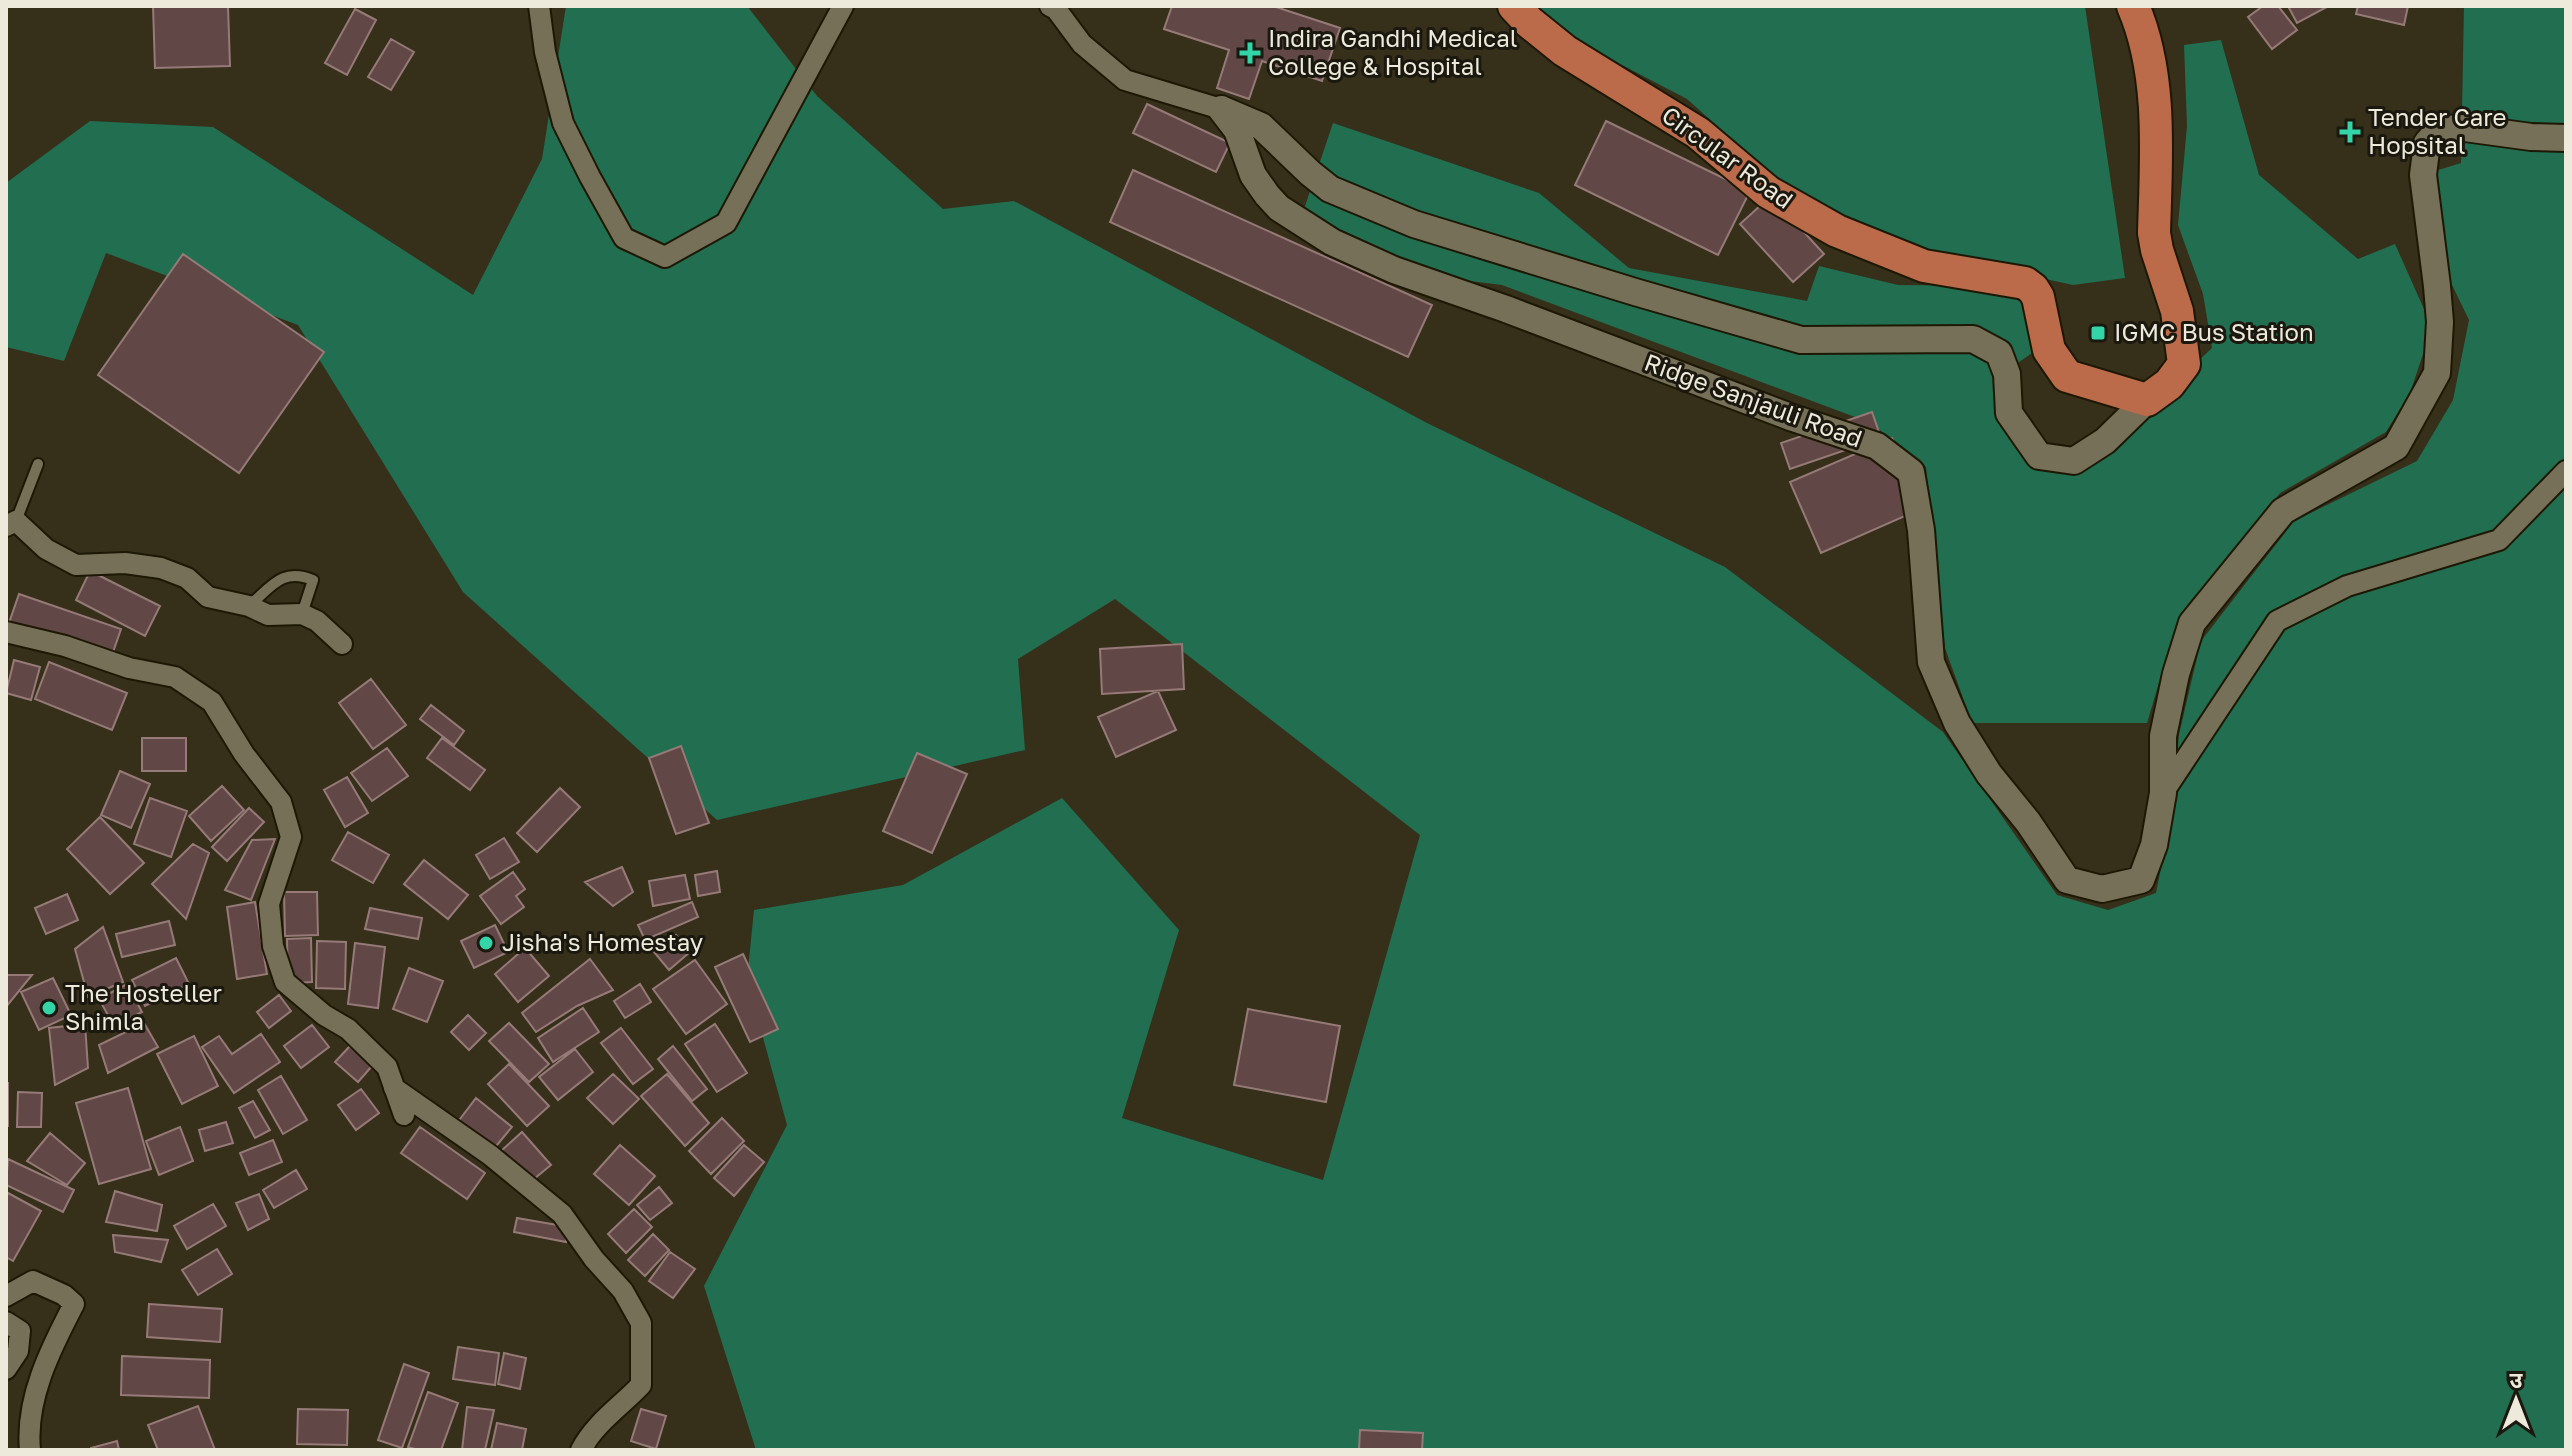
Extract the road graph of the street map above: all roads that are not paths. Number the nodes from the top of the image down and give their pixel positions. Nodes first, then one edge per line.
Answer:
1 (539, 6) edge
2 (843, 6) edge
3 (1050, 6) edge
4 (1514, 6) edge
5 (2133, 6) edge
6 (1221, 109) junction
7 (2566, 138) edge
8 (2147, 400) junction
9 (38, 464) dead end
10 (2566, 471) edge
11 (11, 524) edge
12 (249, 606) junction
13 (302, 614) junction
14 (6, 632) edge
15 (342, 644) dead end
16 (2163, 793) junction
17 (394, 1088) junction
18 (404, 1115) dead end
19 (6, 1296) edge
20 (6, 1322) edge
21 (6, 1369) edge
22 (30, 1450) edge
23 (581, 1450) edge

1 - 2 street
3 - 6 street
4 - 8 main road, Circular Road
5 - 8 main road
6 - 8 street
6 - 16 street, Ridge Sanjauli Road
7 - 16 street, Ridge Sanjauli Road
9 - 11 lane
10 - 16 street
11 - 12 street
12 - 13 street
12 - 13 lane
13 - 15 street
14 - 17 street
17 - 18 street
17 - 23 street
19 - 22 street
20 - 21 street

